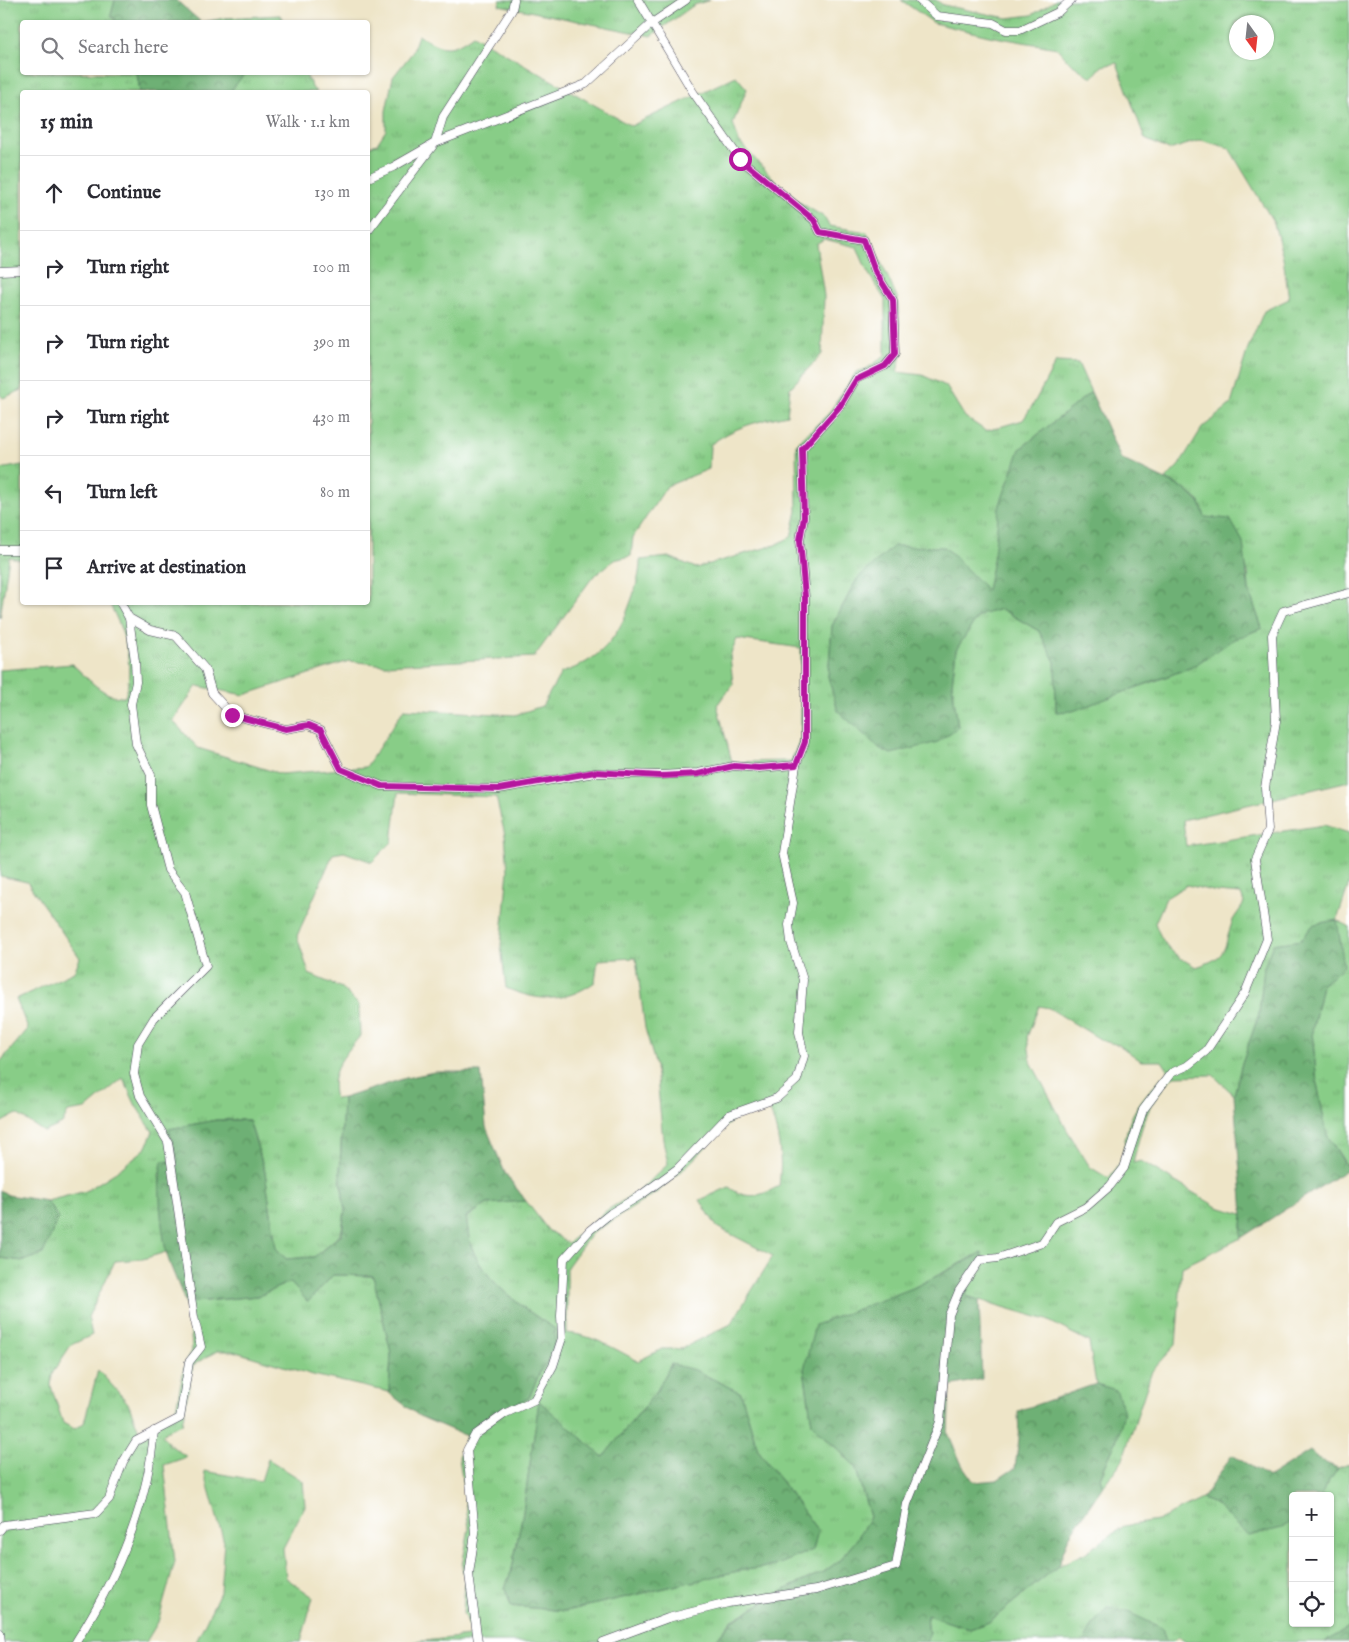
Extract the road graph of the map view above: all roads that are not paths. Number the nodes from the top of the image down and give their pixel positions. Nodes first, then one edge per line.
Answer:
1 (514, 0) edge
2 (638, 0) edge
3 (686, 0) edge
4 (919, 0) edge
5 (1071, 0) edge
6 (652, 23) junction
7 (435, 143) junction
8 (370, 177) edge
9 (370, 228) edge
10 (20, 270) edge
11 (0, 271) edge
12 (0, 550) edge
13 (20, 550) edge
14 (1349, 593) edge
15 (122, 605) edge
16 (129, 618) junction
17 (796, 765) junction
18 (154, 1430) junction
19 (0, 1530) edge
20 (0, 1633) edge
21 (1, 1642) edge
22 (76, 1642) edge
23 (478, 1642) edge
24 (603, 1642) edge

1 - 7 street
2 - 6 street
3 - 6 street
4 - 5 street
6 - 7 street
6 - 17 street
7 - 8 street
7 - 9 street
10 - 11 street
12 - 13 street
14 - 24 street
15 - 16 street
16 - 17 street
16 - 18 street
17 - 23 street
18 - 19 street
18 - 22 street
20 - 21 street

